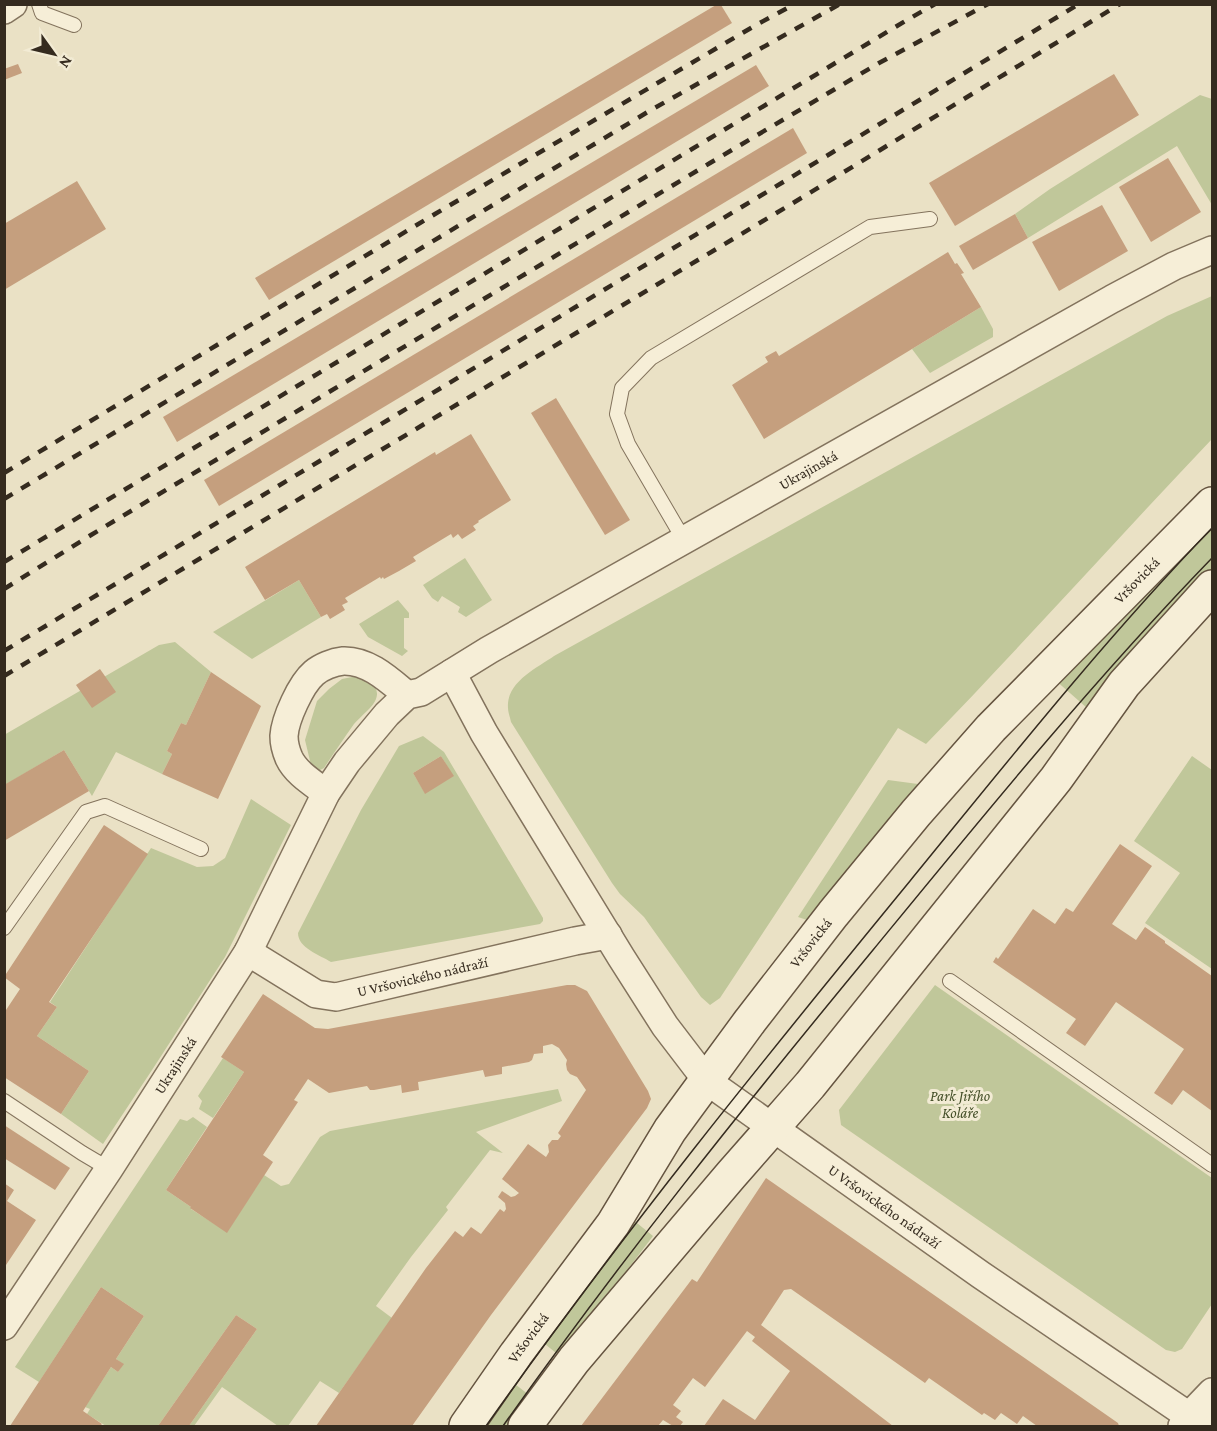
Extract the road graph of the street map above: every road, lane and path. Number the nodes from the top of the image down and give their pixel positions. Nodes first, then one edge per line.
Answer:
1 (13, 4) edge
2 (39, 4) edge
3 (4, 10) edge
4 (74, 25) dead end
5 (930, 219) dead end
6 (1212, 250) edge
7 (1212, 504) edge
8 (684, 540) junction
9 (1212, 586) edge
10 (452, 673) junction
11 (407, 695) junction
12 (326, 793) junction
13 (201, 849) dead end
14 (4, 928) edge
15 (608, 935) junction
16 (248, 952) junction
17 (950, 981) dead end
18 (707, 1081) junction
19 (4, 1101) edge
20 (772, 1128) junction
21 (1212, 1165) edge
22 (109, 1169) junction
23 (4, 1326) edge
24 (516, 1354) junction
25 (556, 1384) junction
26 (1212, 1392) edge
27 (1194, 1423) edge
28 (466, 1426) edge
29 (525, 1426) edge

1 - 3 street
2 - 4 lane
5 - 8 lane
6 - 8 street, Ukrajinská
7 - 18 main road, Vršovická
8 - 10 street, Ukrajinská
9 - 20 main road
10 - 11 street, Ukrajinská
10 - 15 street, U Vršovického nádraží
11 - 12 street, Ukrajinská
11 - 12 street
12 - 16 street, Ukrajinská
13 - 14 lane
15 - 16 street, U Vršovického nádraží
15 - 18 street, U Vršovického nádraží
16 - 22 street, Ukrajinská
17 - 21 lane
18 - 20 street, U Vršovického nádraží
18 - 24 main road, Vršovická
19 - 22 lane
20 - 25 main road
20 - 27 street, U Vršovického nádraží
22 - 23 street, Ukrajinská
24 - 25 main road
24 - 28 main road, Vršovická
25 - 29 main road
26 - 27 street

